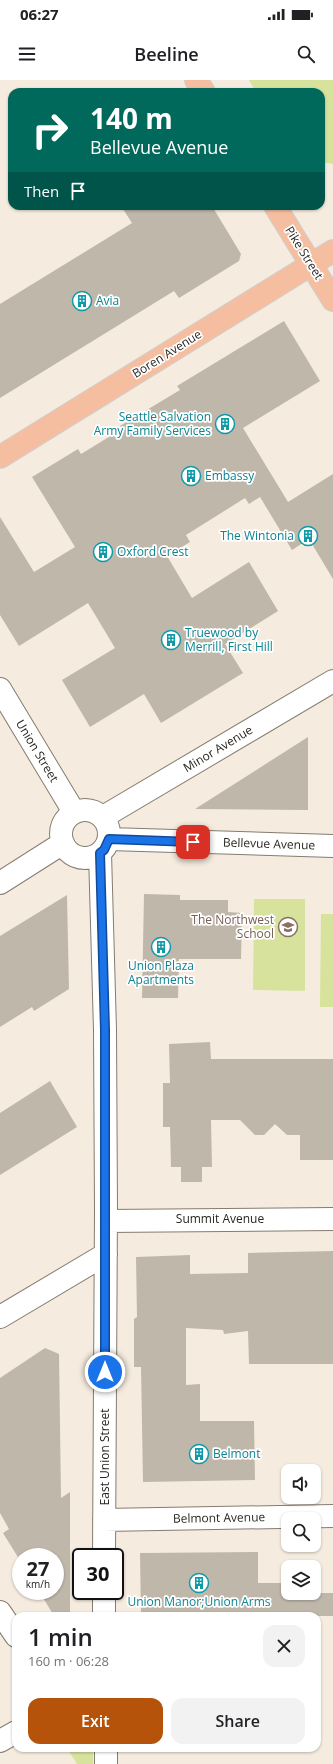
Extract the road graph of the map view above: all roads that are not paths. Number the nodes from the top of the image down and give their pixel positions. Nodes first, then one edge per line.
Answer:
1 (277, 210) edge
2 (333, 251) edge
3 (311, 264) junction
4 (333, 300) edge
5 (0, 457) edge
6 (333, 680) edge
7 (0, 689) edge
8 (74, 812) junction
9 (103, 817) junction
10 (63, 843) junction
11 (104, 846) junction
12 (333, 846) edge
13 (0, 883) edge
14 (333, 1219) edge
15 (106, 1220) junction
16 (106, 1254) junction
17 (0, 1317) edge
18 (333, 1516) edge
19 (104, 1520) junction
20 (104, 1548) edge
21 (104, 1600) edge
22 (0, 1612) edge
23 (104, 1612) edge
24 (12, 1630) edge
25 (12, 1734) edge
26 (0, 1741) edge
27 (106, 1752) edge
28 (106, 1764) edge

1 - 3 main road, Pike Street
2 - 3 main road, Boren Avenue
3 - 4 main road, Pike Street
3 - 5 main road, Boren Avenue
6 - 9 street, Minor Avenue
7 - 8 street, Union Street
8 - 9 street
8 - 10 street
9 - 11 street
10 - 11 street
10 - 13 street
11 - 12 street, Bellevue Avenue
11 - 15 street, East Union Street
14 - 15 street, Summit Avenue
15 - 16 street, East Union Street
16 - 17 street
16 - 19 street, East Union Street
18 - 19 street, Belmont Avenue
19 - 20 street, East Union Street
21 - 23 street
22 - 24 street
25 - 26 street
27 - 28 street

